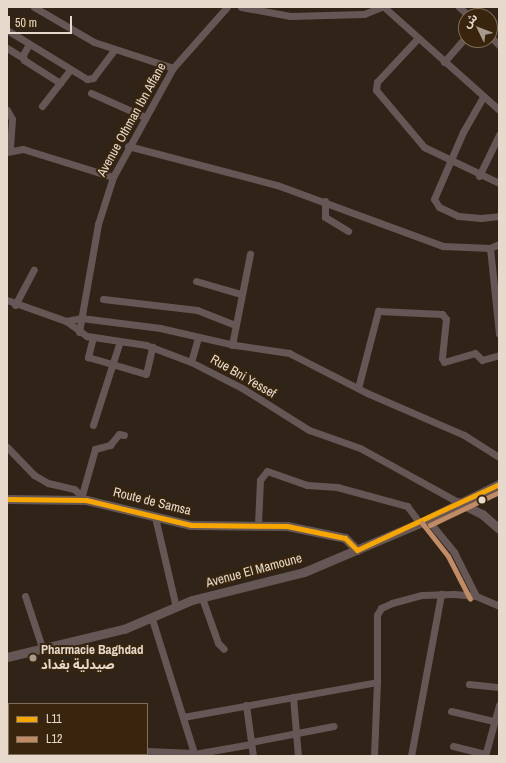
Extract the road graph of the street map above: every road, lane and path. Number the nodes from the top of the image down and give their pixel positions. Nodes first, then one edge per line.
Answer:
1 (34, 7) edge
2 (227, 7) edge
3 (241, 7) edge
4 (382, 7) edge
5 (7, 30) edge
6 (418, 38) junction
7 (29, 44) junction
8 (458, 46) edge
9 (7, 48) edge
10 (114, 50) junction
11 (23, 58) junction
12 (444, 62) junction
13 (173, 68) junction
14 (70, 70) junction
15 (60, 83) junction
16 (91, 93) dead end
17 (483, 97) junction
18 (42, 106) dead end
19 (7, 110) edge
20 (499, 110) edge
21 (145, 117) junction
22 (499, 135) edge
23 (128, 146) junction
24 (9, 150) edge
25 (450, 160) junction
26 (479, 176) junction
27 (113, 177) junction
28 (499, 183) edge
29 (325, 201) junction
30 (499, 216) edge
31 (348, 231) dead end
32 (499, 244) edge
33 (490, 248) junction
34 (250, 254) dead end
35 (34, 270) dead end
36 (196, 281) dead end
37 (497, 282) edge
38 (241, 294) junction
39 (103, 299) dead end
40 (7, 300) edge
41 (15, 305) junction
42 (81, 318) junction
43 (498, 318) edge
44 (66, 321) junction
45 (235, 325) junction
46 (79, 332) junction
47 (499, 334) edge
48 (93, 338) junction
49 (198, 338) junction
50 (120, 341) junction
51 (232, 345) junction
52 (152, 347) junction
53 (499, 355) edge
54 (191, 362) junction
55 (115, 364) junction
56 (358, 388) junction
57 (93, 425) dead end
58 (124, 434) dead end
59 (7, 447) edge
60 (499, 457) edge
61 (499, 484) edge
62 (84, 498) junction
63 (7, 499) edge
64 (458, 502) junction
65 (156, 517) junction
66 (423, 521) junction
67 (258, 524) junction
68 (499, 529) edge
69 (357, 550) junction
70 (441, 594) junction
71 (25, 596) dead end
72 (476, 596) junction
73 (202, 598) junction
74 (499, 606) edge
75 (176, 607) junction
76 (152, 619) junction
77 (224, 649) dead end
78 (43, 650) junction
79 (7, 657) edge
80 (377, 682) junction
81 (469, 684) dead end
82 (499, 688) edge
83 (293, 697) junction
84 (246, 705) junction
85 (499, 705) edge
86 (451, 711) dead end
87 (183, 717) junction
88 (493, 721) junction
89 (333, 726) dead end
90 (295, 733) junction
91 (251, 743) junction
92 (453, 746) dead end
93 (148, 751) edge
94 (194, 754) edge
95 (485, 755) edge
96 (253, 756) edge
97 (298, 756) edge
98 (374, 756) edge
99 (411, 756) edge

1 - 10 street
2 - 13 street, Avenue Othman Ibn Affane
3 - 4 street
4 - 6 street
5 - 7 street
6 - 12 street
6 - 25 street
7 - 11 street
7 - 14 street
8 - 12 street
9 - 11 street
10 - 13 street
10 - 14 street
11 - 15 street
12 - 17 street
13 - 21 street, Avenue Othman Ibn Affane
14 - 15 street
15 - 18 street
16 - 21 street
17 - 20 street
17 - 25 street
19 - 24 street
21 - 23 street, Avenue Othman Ibn Affane
22 - 26 street
23 - 27 street, Avenue Othman Ibn Affane
23 - 29 street
24 - 27 street
25 - 26 street
25 - 30 street
26 - 28 street
27 - 42 street, Avenue Othman Ibn Affane
29 - 31 street
29 - 33 street
32 - 33 street
33 - 37 street
34 - 38 street
35 - 41 street
36 - 38 street
37 - 43 street
38 - 45 street
39 - 45 street
40 - 41 street, Rue Bni Yessef
41 - 44 street, Rue Bni Yessef
42 - 44 street
42 - 46 street, Avenue Othman Ibn Affane
42 - 49 street
43 - 47 street
44 - 46 street, Rue Bni Yessef
45 - 51 street
46 - 48 street, Rue Bni Yessef
48 - 50 street, Rue Bni Yessef
48 - 55 street
49 - 51 street
49 - 54 street
50 - 52 street, Rue Bni Yessef
50 - 55 street
51 - 56 street
52 - 54 street, Rue Bni Yessef
52 - 55 street
53 - 56 street
54 - 64 street, Rue Bni Yessef
55 - 57 street
56 - 60 street
58 - 62 street
59 - 62 street
61 - 64 street, Avenue El Mamoune
62 - 63 street, Route de Samsa
62 - 65 street, Route de Samsa
64 - 66 street, Avenue El Mamoune
64 - 68 street
65 - 67 street, Route de Samsa
65 - 75 street
66 - 67 street
66 - 69 street, Avenue El Mamoune
66 - 72 street
67 - 69 street, Route de Samsa
69 - 73 street, Avenue El Mamoune
70 - 72 street
70 - 80 street
70 - 99 street
71 - 78 street
72 - 74 street
73 - 75 street, Avenue El Mamoune
73 - 77 street
75 - 76 street, Avenue El Mamoune
76 - 78 street, Avenue El Mamoune
76 - 87 street
78 - 79 street, Avenue El Mamoune
80 - 83 street
80 - 98 street
81 - 82 street
83 - 84 street
83 - 90 street
84 - 87 street
84 - 91 street
85 - 88 street
86 - 88 street
87 - 94 street
88 - 95 street
89 - 90 street
90 - 91 street
90 - 97 street
91 - 94 street
91 - 96 street
92 - 95 street
93 - 94 street

